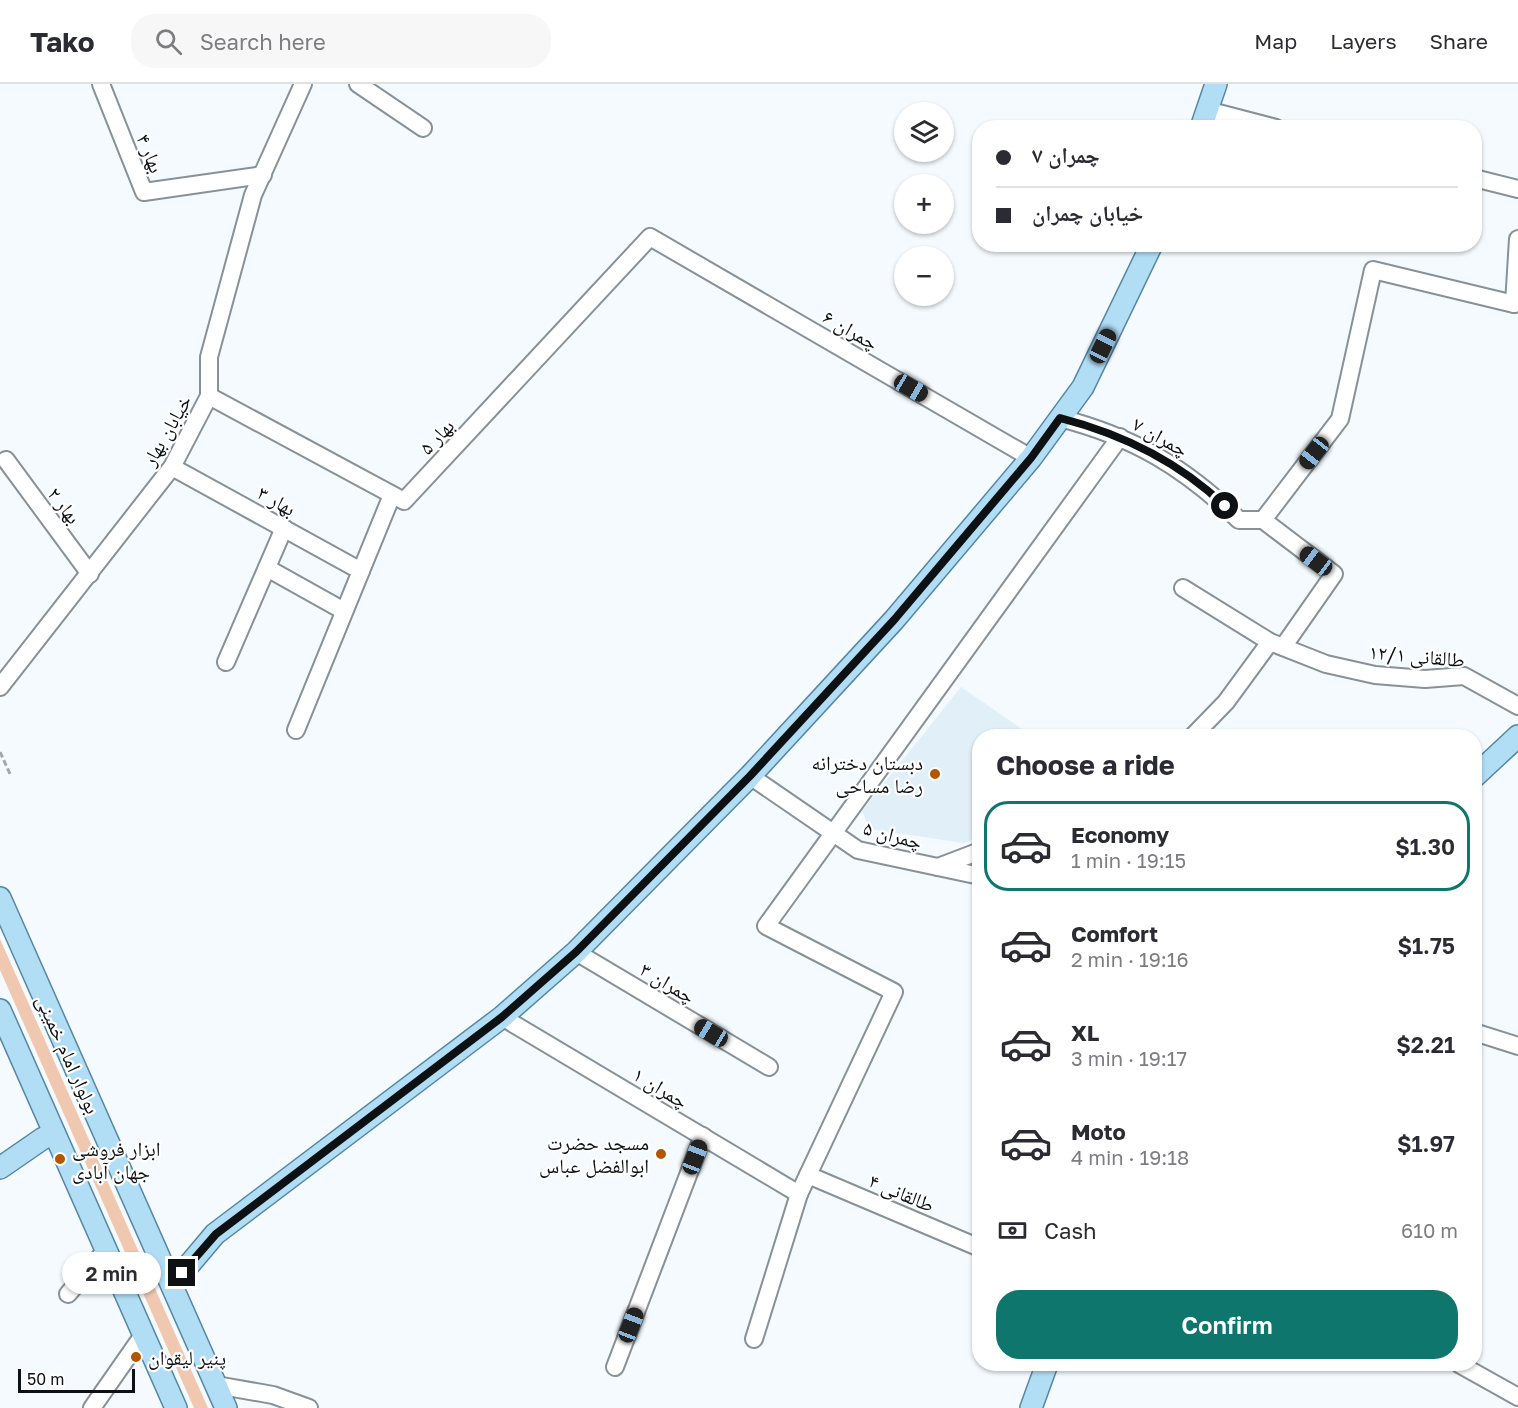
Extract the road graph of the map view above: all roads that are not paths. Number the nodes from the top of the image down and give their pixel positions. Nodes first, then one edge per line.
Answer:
1 (101, 84) edge
2 (303, 84) edge
3 (358, 84) edge
4 (1216, 84) edge
5 (1204, 119) edge
6 (423, 128) dead end
7 (263, 175) junction
8 (1482, 180) edge
9 (1518, 189) edge
10 (650, 237) joint
11 (1518, 239) edge
12 (1148, 252) edge
13 (1516, 303) edge
14 (209, 396) junction
15 (1060, 418) junction
16 (1120, 437) junction
17 (1031, 458) junction
18 (6, 460) dead end
19 (172, 467) junction
20 (392, 495) junction
21 (1263, 520) junction
22 (284, 528) junction
23 (267, 568) junction
24 (361, 570) junction
25 (90, 574) junction
26 (1183, 588) dead end
27 (344, 611) junction
28 (1277, 644) junction
29 (226, 662) dead end
30 (0, 687) edge
31 (1518, 706) edge
32 (1200, 729) edge
33 (296, 730) dead end
34 (1518, 736) edge
35 (1482, 770) edge
36 (750, 776) junction
37 (834, 833) junction
38 (972, 854) edge
39 (937, 867) junction
40 (972, 874) edge
41 (0, 898) edge
42 (576, 952) junction
43 (0, 1010) edge
44 (502, 1017) junction
45 (1482, 1035) edge
46 (1518, 1046) edge
47 (769, 1067) dead end
48 (54, 1133) junction
49 (703, 1136) junction
50 (0, 1168) edge
51 (808, 1175) junction
52 (799, 1194) junction
53 (972, 1245) edge
54 (106, 1250) junction
55 (172, 1285) junction
56 (68, 1294) dead end
57 (144, 1335) junction
58 (754, 1339) dead end
59 (615, 1367) dead end
60 (1044, 1371) edge
61 (1472, 1371) edge
62 (216, 1385) junction
63 (1518, 1397) edge
64 (92, 1408) edge
65 (176, 1408) edge
66 (226, 1408) edge
67 (309, 1408) edge
68 (1031, 1408) edge

1 - 7 street, بهار ۴
2 - 7 street, خیابان بهار
3 - 6 street
4 - 5 main road
7 - 14 street, خیابان بهار
8 - 9 street
10 - 17 street, چمران ۶
10 - 20 street, بهار ۵
11 - 13 street
12 - 15 main road
13 - 21 street
14 - 19 street, خیابان بهار
14 - 20 street
15 - 16 street, چمران ۷
15 - 17 main road
16 - 21 street, چمران ۷
16 - 37 street
17 - 36 main road
18 - 25 street, بهار ۲
19 - 22 street, بهار ۳
19 - 25 street, خیابان بهار
20 - 24 street
21 - 28 street
22 - 23 street
22 - 24 street, بهار ۳
23 - 27 street
23 - 29 street
24 - 27 street
25 - 30 street, خیابان بهار
26 - 28 street, طالقانی ۱۲/۱
27 - 33 street
28 - 31 street, طالقانی ۱۲/۱
28 - 32 street
34 - 35 main road
36 - 37 street, چمران ۵
36 - 42 main road
37 - 39 street, چمران ۵
37 - 51 street
38 - 39 street
39 - 40 street, چمران ۵
41 - 55 main road, بولوار امام خمینی
42 - 44 main road
42 - 47 street, چمران ۳
43 - 48 main road
44 - 49 street, چمران ۱
44 - 55 main road
45 - 46 street
48 - 50 main road
48 - 54 main road
49 - 52 street, چمران ۱
49 - 59 street
51 - 52 street
51 - 53 street, طالقانی ۴
52 - 58 street
54 - 56 street
54 - 57 main road
55 - 62 main road, بولوار امام خمینی
57 - 64 street
57 - 65 main road
60 - 68 main road
61 - 63 street
62 - 66 main road, بولوار امام خمینی
62 - 67 street

